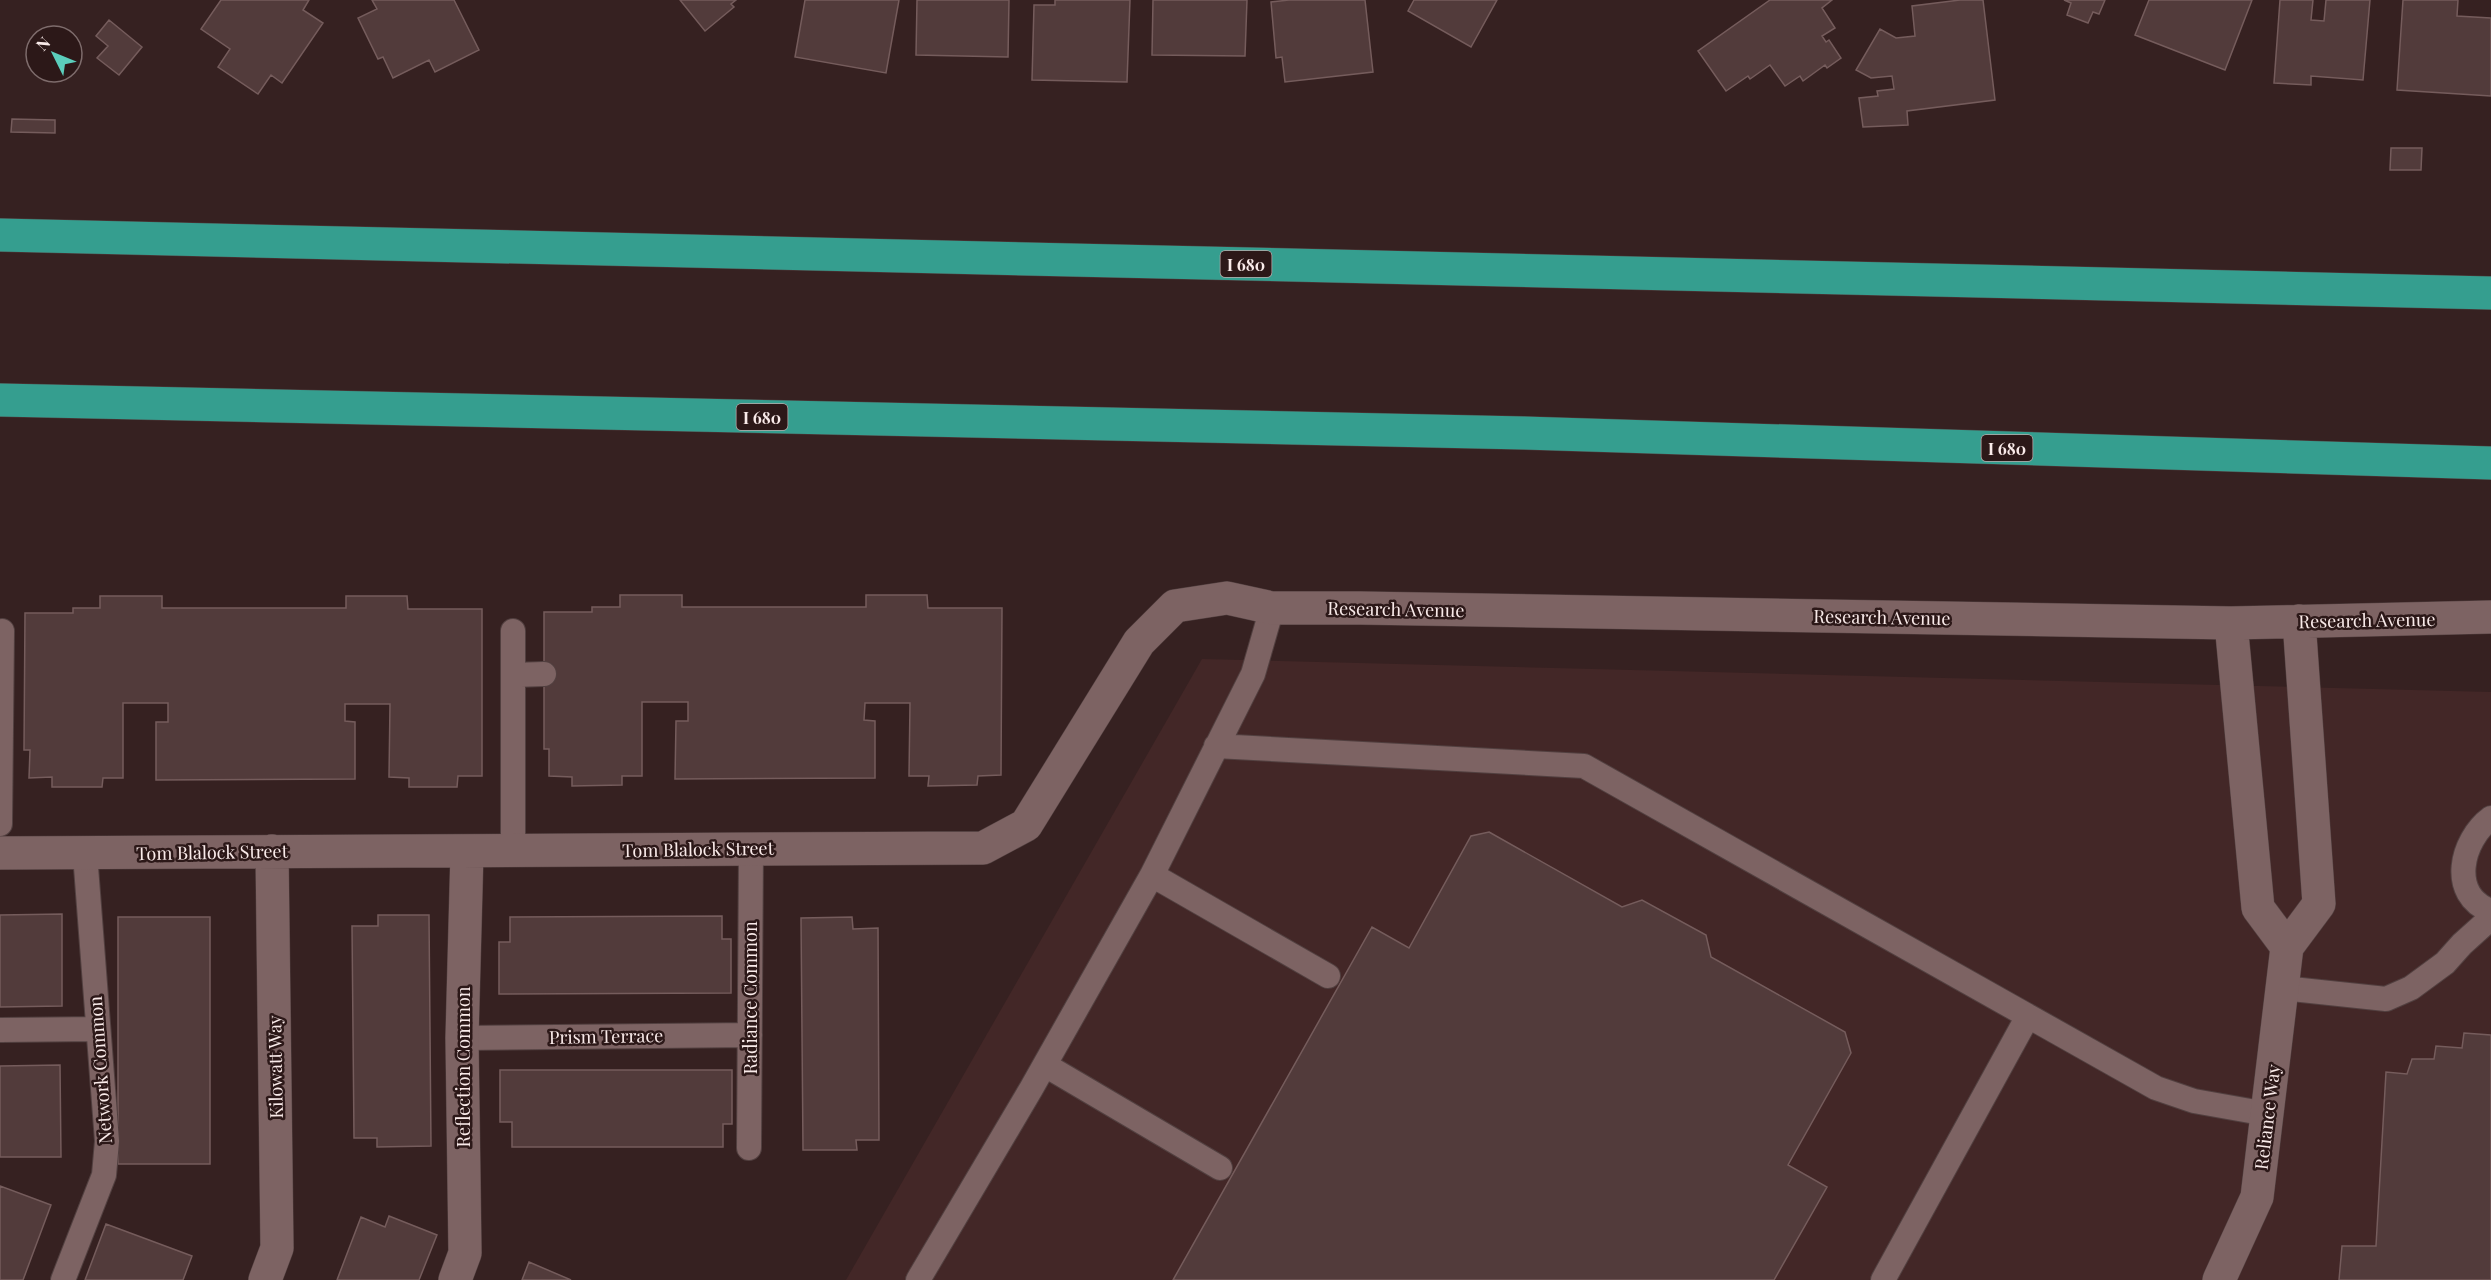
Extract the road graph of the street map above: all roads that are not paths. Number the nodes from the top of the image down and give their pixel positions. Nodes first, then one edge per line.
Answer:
1 (0, 235) edge
2 (2491, 294) edge
3 (0, 400) edge
4 (2491, 463) edge
5 (1272, 608) junction
6 (2491, 617) edge
7 (2299, 621) junction
8 (2231, 623) junction
9 (2, 631) dead end
10 (513, 631) dead end
11 (544, 674) dead end
12 (513, 675) junction
13 (1216, 746) junction
14 (2491, 818) edge
15 (0, 824) edge
16 (751, 849) junction
17 (272, 851) junction
18 (513, 851) junction
19 (467, 852) junction
20 (0, 853) edge
21 (85, 854) junction
22 (1152, 876) junction
23 (2491, 911) edge
24 (2491, 918) edge
25 (2288, 947) junction
26 (1328, 976) dead end
27 (2283, 988) junction
28 (2028, 1016) junction
29 (98, 1029) junction
30 (0, 1030) edge
31 (750, 1035) junction
32 (462, 1038) junction
33 (1045, 1065) junction
34 (2267, 1114) junction
35 (749, 1148) dead end
36 (1220, 1168) dead end
37 (63, 1280) edge
38 (265, 1280) edge
39 (455, 1280) edge
40 (918, 1280) edge
41 (1883, 1280) edge
42 (2219, 1280) edge

1 - 2 highway, I 680
3 - 4 highway, I 680
5 - 8 street, Research Avenue
5 - 13 lane
5 - 16 street, Tom Blalock Street
6 - 7 street, Research Avenue
7 - 8 street, Research Avenue
7 - 25 street, Reliance Way
8 - 25 street
9 - 15 lane
10 - 12 lane
11 - 12 lane
12 - 18 lane
13 - 22 lane
13 - 28 lane
14 - 23 lane
16 - 18 street, Tom Blalock Street
16 - 31 lane, Radiance Common
17 - 19 street, Tom Blalock Street
17 - 21 street, Tom Blalock Street
17 - 38 street, Kilowatt Way
18 - 19 street, Tom Blalock Street
19 - 32 street, Reflection Common
20 - 21 street, Tom Blalock Street
21 - 29 lane, Network Common
22 - 26 lane
22 - 33 lane
24 - 27 lane
25 - 27 street, Reliance Way
27 - 34 street, Reliance Way
28 - 34 lane
28 - 41 lane
29 - 30 lane
29 - 37 lane, Network Common
31 - 32 lane, Prism Terrace
31 - 35 lane, Radiance Common
32 - 39 street, Reflection Common
33 - 36 lane
33 - 40 lane
34 - 42 street, Reliance Way

